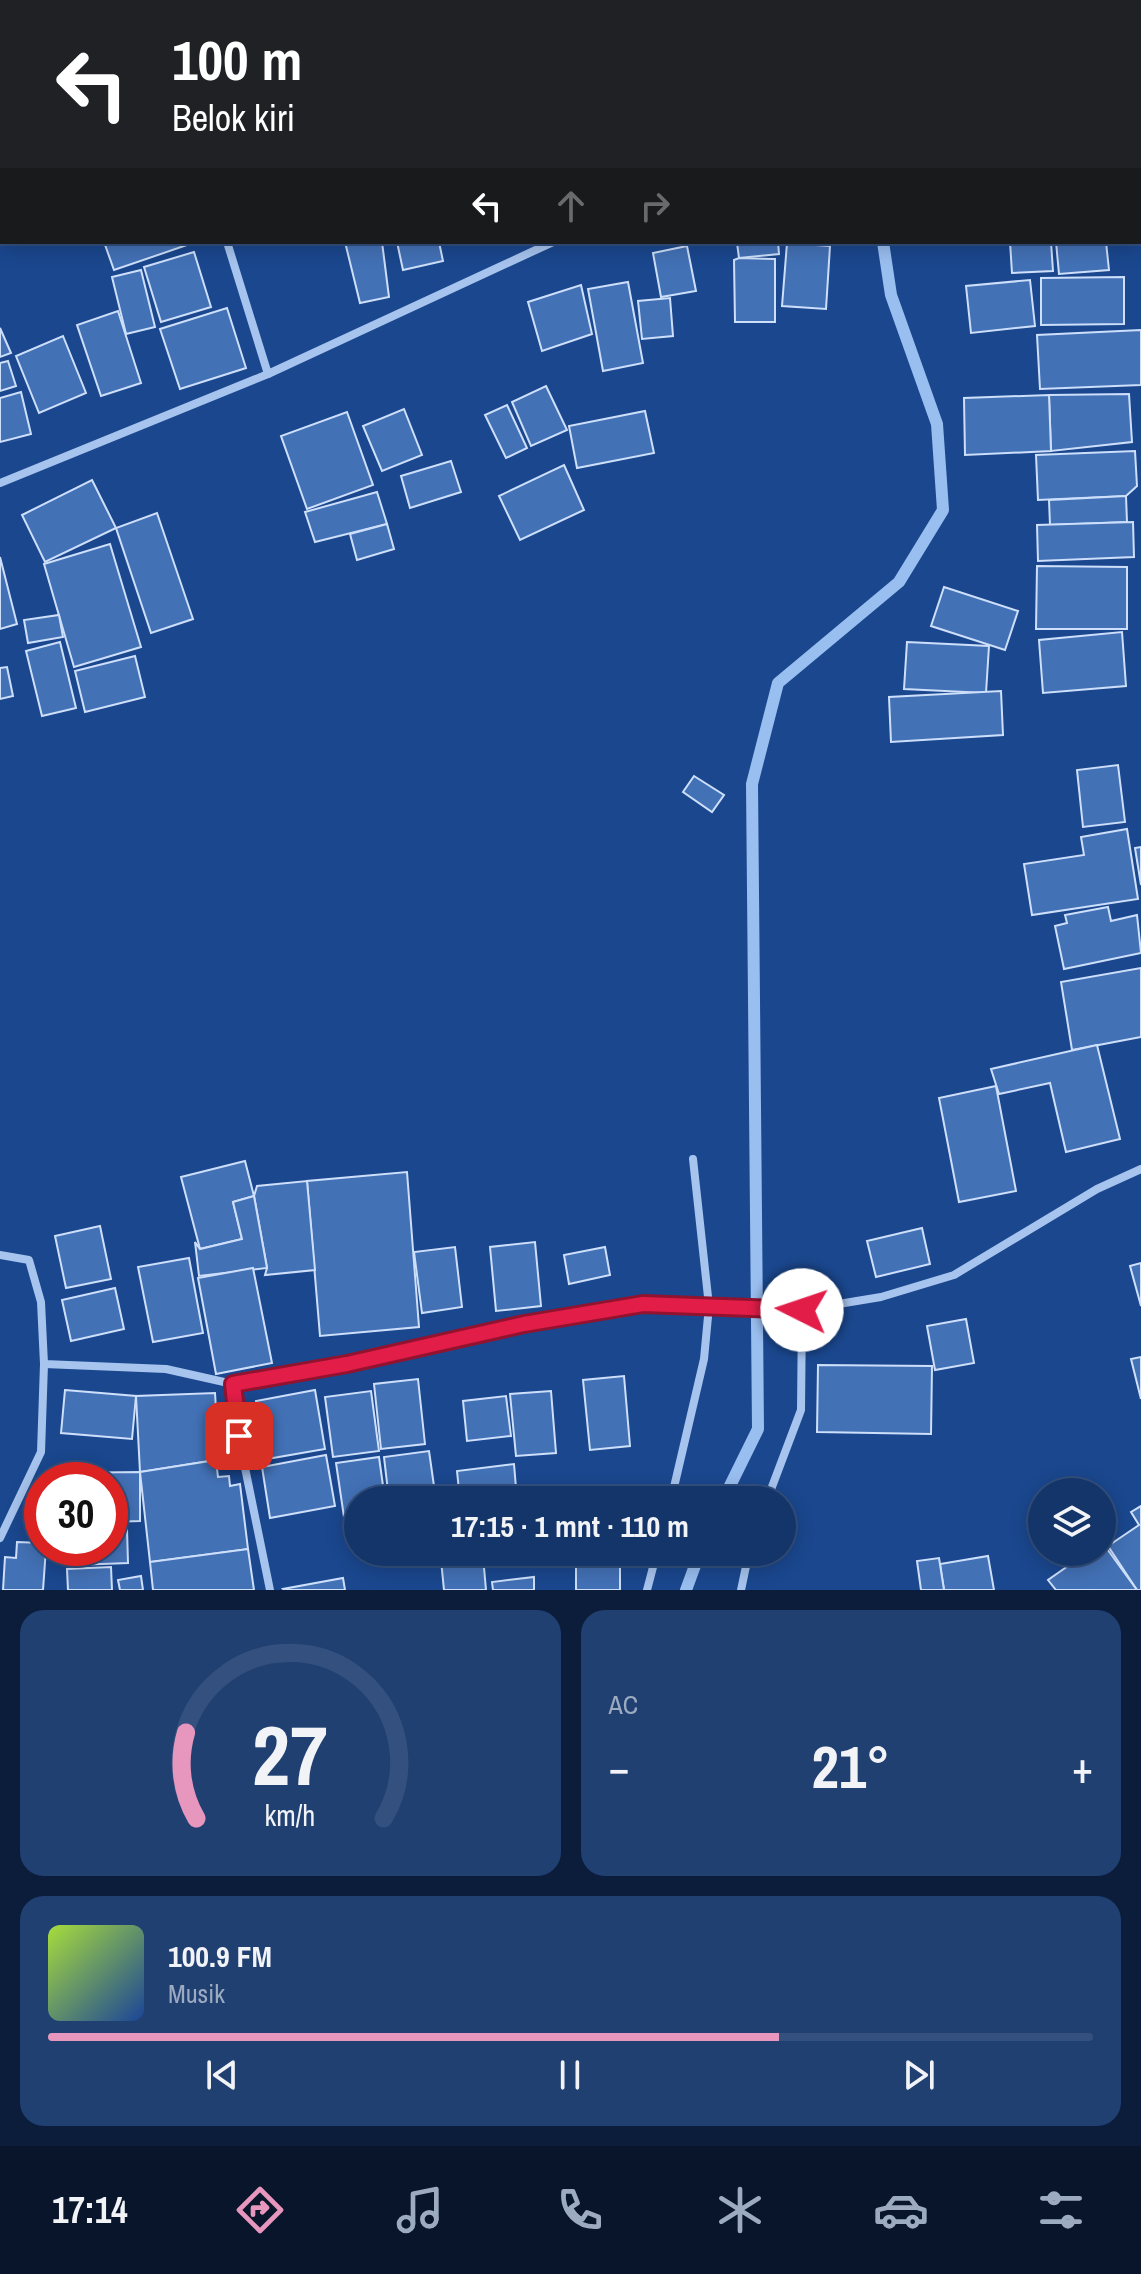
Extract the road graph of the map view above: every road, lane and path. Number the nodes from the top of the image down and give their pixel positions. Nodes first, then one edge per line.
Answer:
1 (228, 244) edge
2 (549, 244) edge
3 (268, 374) junction
4 (0, 483) edge
5 (693, 1159) dead end
6 (1141, 1169) edge
7 (0, 1255) edge
8 (709, 1306) junction
9 (802, 1310) junction
10 (44, 1364) junction
11 (233, 1384) junction
12 (674, 1486) edge
13 (772, 1486) edge
14 (0, 1538) edge
15 (653, 1566) edge
16 (746, 1566) edge
17 (270, 1590) edge
18 (647, 1590) edge
19 (741, 1590) edge

1 - 3 street
2 - 3 street
3 - 4 street
5 - 8 street
6 - 9 street
7 - 10 street
8 - 9 street
8 - 11 street
8 - 12 street
9 - 13 street
10 - 11 street
10 - 14 street
11 - 17 street
15 - 18 street
16 - 19 street

